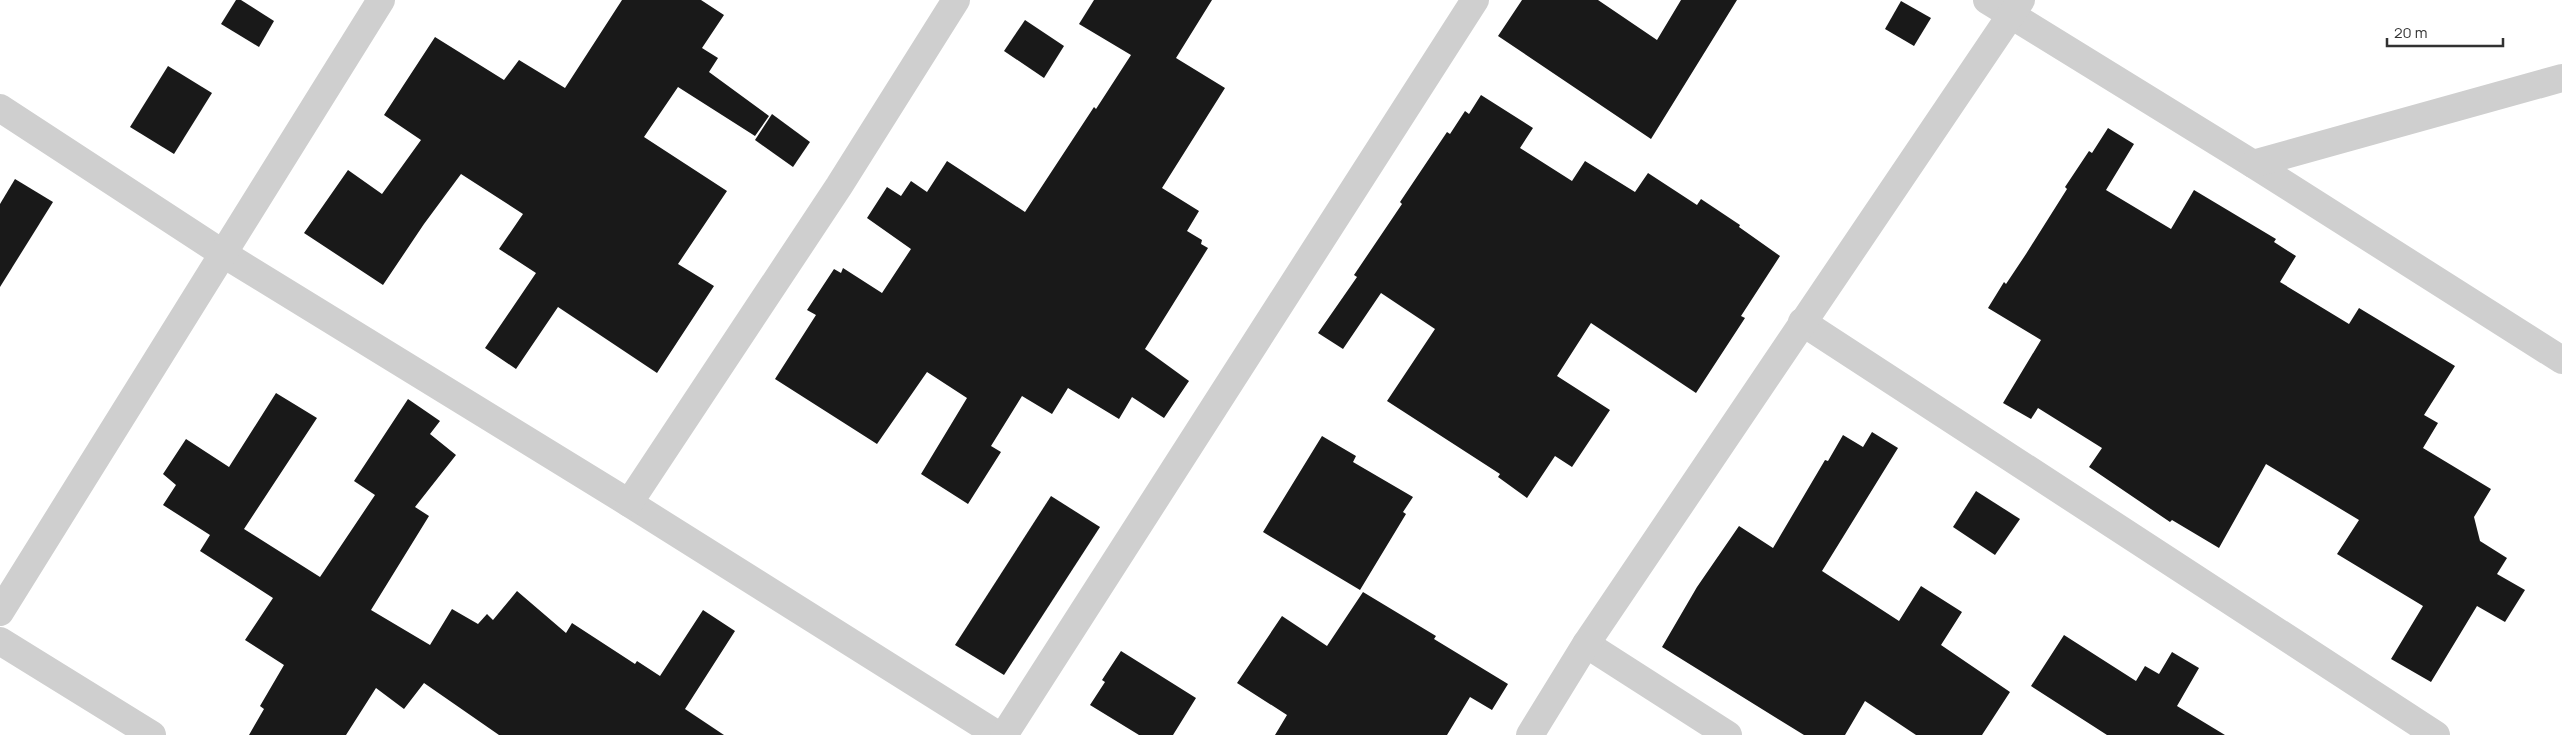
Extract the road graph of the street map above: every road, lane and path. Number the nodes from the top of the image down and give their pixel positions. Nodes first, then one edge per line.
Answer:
1 (381, 0) edge
2 (956, 0) edge
3 (1475, 0) edge
4 (1987, 0) edge
5 (2016, 8) edge
6 (2562, 78) edge
7 (0, 108) edge
8 (2253, 164) junction
9 (222, 253) junction
10 (1802, 322) junction
11 (2562, 360) edge
12 (629, 503) junction
13 (0, 612) edge
14 (0, 641) edge
15 (1586, 644) junction
16 (152, 735) edge
17 (998, 735) edge
18 (1004, 735) edge
19 (1530, 735) edge
20 (1728, 735) edge
21 (2436, 735) edge

1 - 9 street
2 - 12 street
3 - 18 street
4 - 5 street
5 - 8 street
5 - 10 street
6 - 8 street
7 - 9 street
8 - 11 street
9 - 12 street
9 - 13 street
10 - 15 street
10 - 21 street
12 - 17 street
14 - 16 street
15 - 19 street
15 - 20 street

